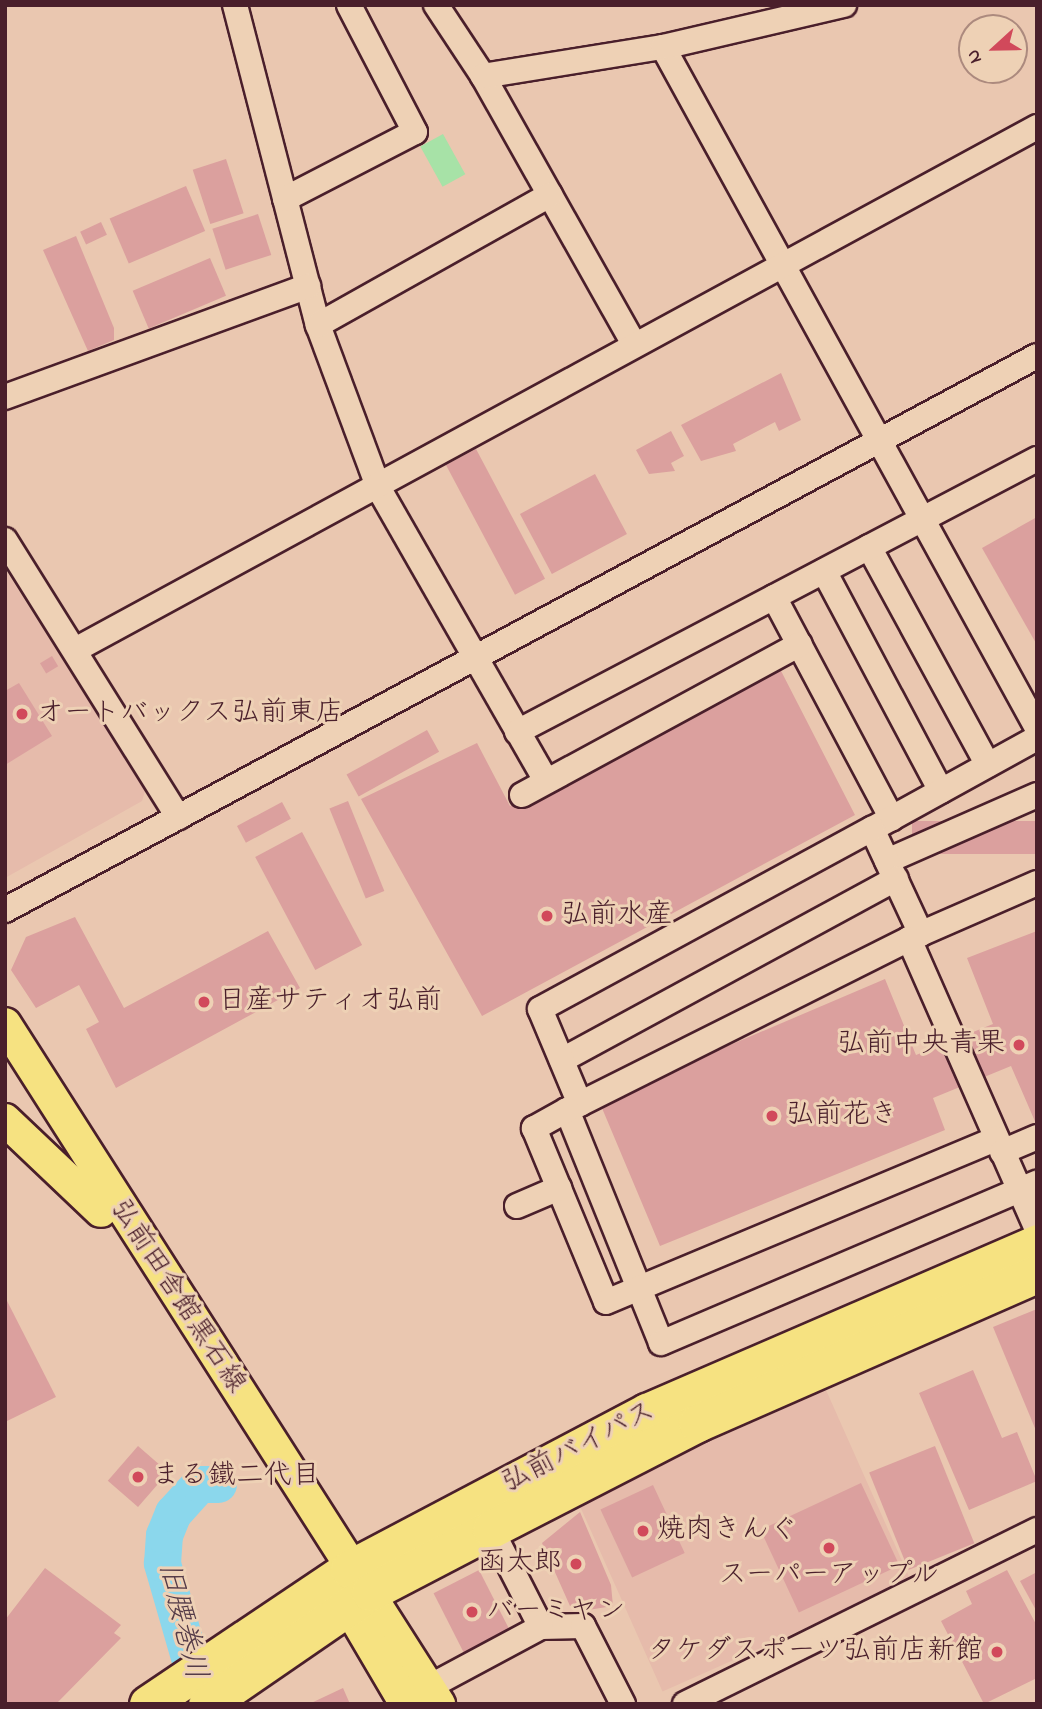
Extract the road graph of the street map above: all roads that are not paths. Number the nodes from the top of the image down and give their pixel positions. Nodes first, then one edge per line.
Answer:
1 (235, 5) edge
2 (349, 5) edge
3 (436, 5) edge
4 (844, 5) edge
5 (663, 47) junction
6 (483, 76) junction
7 (1037, 127) edge
8 (550, 195) junction
9 (285, 199) junction
10 (785, 264) junction
11 (308, 286) junction
12 (318, 325) junction
13 (634, 344) junction
14 (1037, 356) edge
15 (5, 397) edge
16 (876, 443) junction
17 (1037, 459) edge
18 (379, 489) junction
19 (920, 520) junction
20 (5, 540) edge
21 (869, 547) junction
22 (824, 571) junction
23 (774, 597) junction
24 (800, 644) junction
25 (75, 650) junction
26 (476, 659) junction
27 (1033, 712) edge
28 (517, 732) junction
29 (1037, 738) edge
30 (988, 765) junction
31 (546, 781) junction
32 (941, 791) junction
33 (522, 795) dead end
34 (1037, 795) edge
35 (177, 817) junction
36 (882, 824) junction
37 (891, 870) junction
38 (1037, 883) edge
39 (5, 910) edge
40 (915, 936) junction
41 (5, 1024) edge
42 (5, 1058) edge
43 (562, 1060) junction
44 (574, 1107) junction
45 (5, 1120) edge
46 (1037, 1137) edge
47 (999, 1145) junction
48 (1028, 1186) edge
49 (559, 1188) junction
50 (517, 1206) dead end
51 (102, 1211) junction
52 (1037, 1229) edge
53 (1037, 1243) edge
54 (1037, 1273) edge
55 (640, 1290) junction
56 (491, 1529) junction
57 (1037, 1530) edge
58 (351, 1587) junction
59 (541, 1627) junction
60 (219, 1696) edge
61 (424, 1698) edge
62 (148, 1704) edge
63 (623, 1704) edge
64 (685, 1704) edge

1 - 9 street
2 - 9 street
3 - 6 street
4 - 5 street
5 - 6 street
5 - 10 street
6 - 8 street
7 - 10 street
8 - 12 street
8 - 13 street
9 - 11 street
10 - 13 street
10 - 16 street
11 - 12 street
11 - 15 street
12 - 18 street
13 - 18 street
14 - 16 street
16 - 19 street
16 - 26 street
17 - 19 street
18 - 25 street
18 - 26 street
19 - 21 street
19 - 27 street
20 - 25 street
21 - 22 street
21 - 30 street
22 - 23 street
22 - 32 street
23 - 24 street
23 - 28 street
24 - 31 street
24 - 36 street
25 - 35 street
26 - 28 street
26 - 35 street
28 - 31 street
29 - 30 street
30 - 32 street
31 - 33 street
32 - 36 street
34 - 37 street
35 - 39 street
36 - 37 street
36 - 43 street
37 - 40 street
37 - 43 street
38 - 40 street
40 - 44 street
40 - 47 street
41 - 58 main road, 弘前田舎館黒石線
42 - 51 main road, 弘前田舎館黒石線
43 - 44 street
44 - 49 street
44 - 55 street
45 - 51 main road, 弘前田舎館黒石線
46 - 47 street
47 - 48 street
47 - 55 street
48 - 52 street
48 - 55 street
49 - 50 street
49 - 55 street
51 - 58 main road, 弘前田舎館黒石線
53 - 58 highway, 弘前バイパス
54 - 56 highway, 弘前バイパス
56 - 58 highway, 弘前バイパス
56 - 59 street
57 - 64 street
58 - 60 highway, 弘前バイパス
58 - 61 main road
58 - 62 highway, 弘前バイパス
59 - 61 street
59 - 63 street

